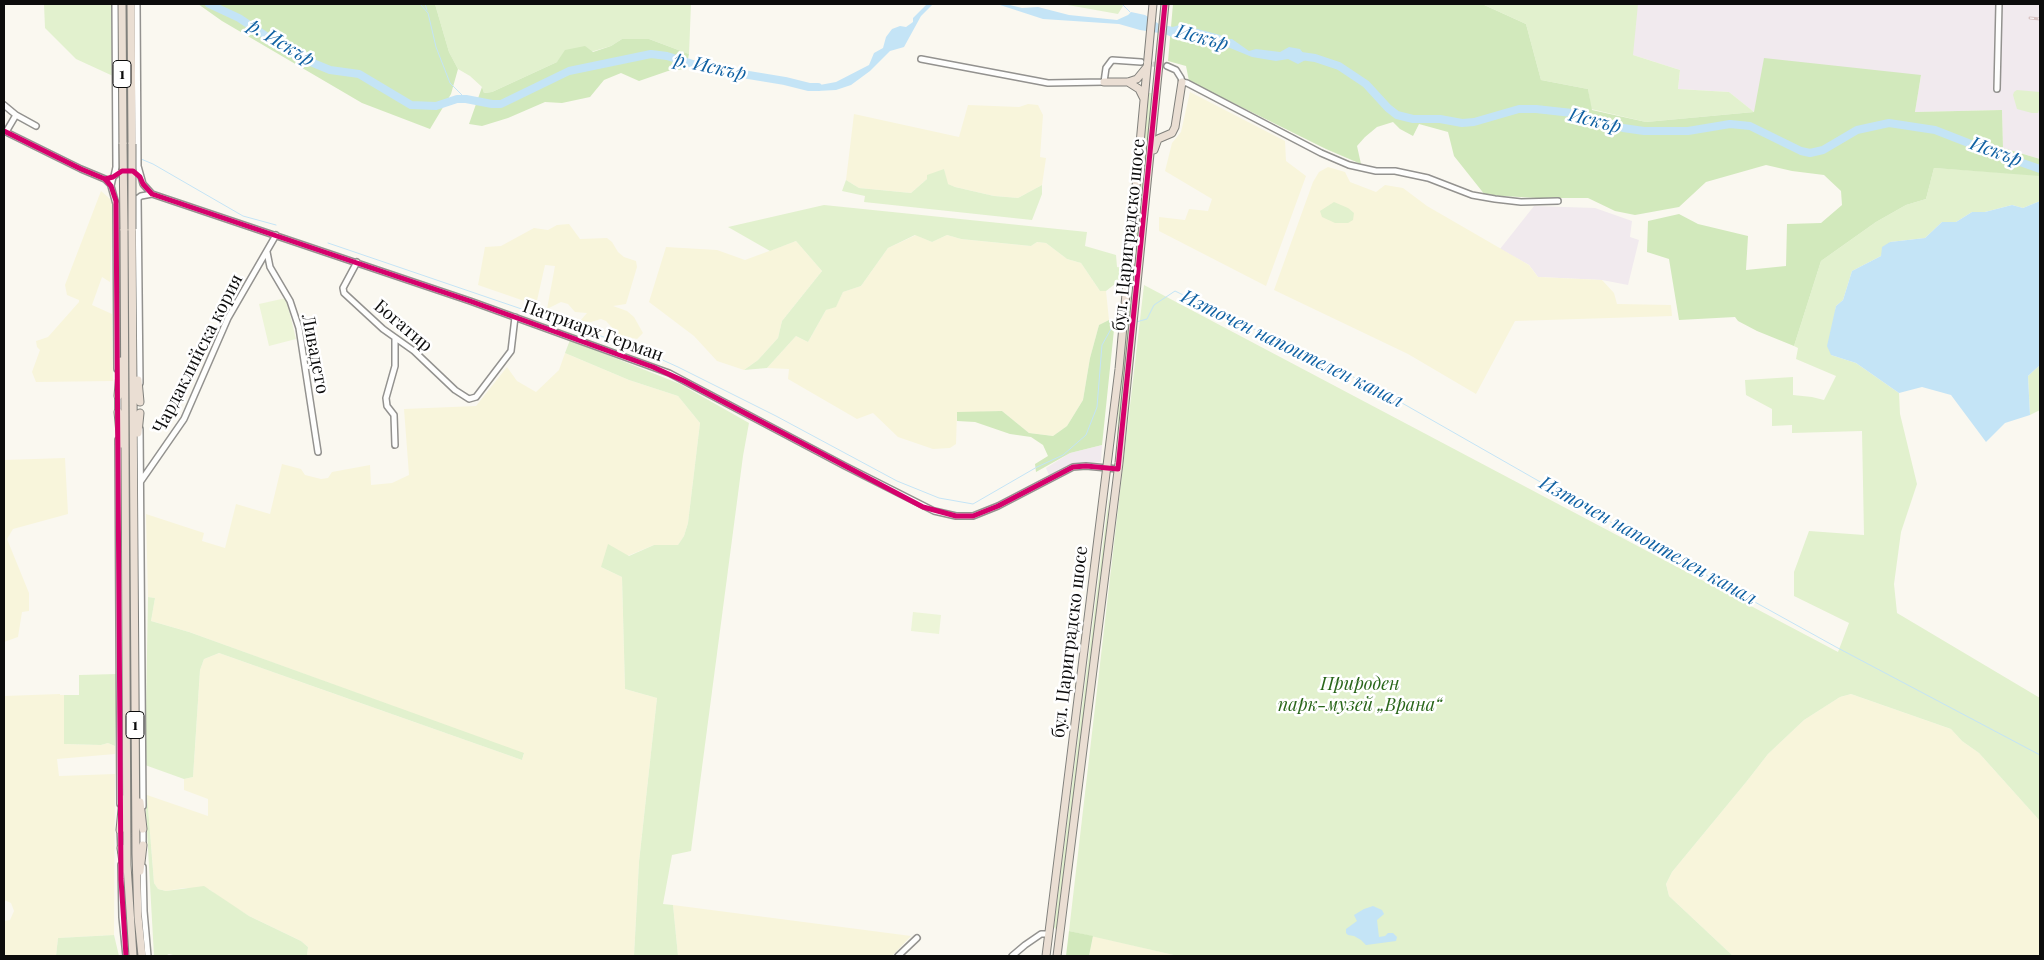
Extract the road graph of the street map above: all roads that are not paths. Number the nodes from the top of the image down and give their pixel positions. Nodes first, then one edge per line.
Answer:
1 (115, 4) edge
2 (122, 4) edge
3 (131, 4) edge
4 (137, 4) edge
5 (1153, 4) edge
6 (1165, 4) edge
7 (1999, 4) edge
8 (921, 59) dead end
9 (1144, 64) junction
10 (1167, 66) tunnel mouth
11 (1104, 82) junction
12 (1128, 82) junction
13 (1182, 82) junction
14 (1997, 89) dead end
15 (1144, 100) junction
16 (1155, 104) junction
17 (4, 105) edge
18 (16, 115) junction
19 (36, 126) dead end
20 (5, 132) edge
21 (1165, 135) junction
22 (1149, 172) junction
23 (114, 177) junction
24 (140, 177) junction
25 (105, 179) junction
26 (143, 184) junction
27 (111, 186) junction
28 (152, 194) junction
29 (115, 197) junction
30 (139, 197) junction
31 (1558, 201) dead end
32 (276, 234) junction
33 (267, 252) junction
34 (357, 262) junction
35 (261, 263) junction
36 (270, 267) junction
37 (515, 317) junction
38 (133, 318) junction
39 (124, 321) junction
40 (396, 338) junction
41 (118, 396) junction
42 (140, 402) junction
43 (118, 412) junction
44 (140, 413) junction
45 (395, 445) dead end
46 (318, 452) dead end
47 (140, 465) junction
48 (151, 466) junction
49 (1107, 467) junction
50 (1118, 469) junction
51 (125, 476) junction
52 (140, 482) junction
53 (134, 493) junction
54 (127, 759) junction
55 (136, 766) junction
56 (143, 829) junction
57 (120, 830) junction
58 (143, 845) junction
59 (120, 848) junction
60 (137, 904) junction
61 (129, 907) junction
62 (1049, 934) junction
63 (918, 938) dead end
64 (126, 956) edge
65 (133, 956) edge
66 (142, 956) edge
67 (148, 956) edge
68 (898, 956) edge
69 (1012, 956) edge
70 (1046, 956) edge
71 (1057, 956) edge

1 - 23 street
2 - 39 highway, 1, bridge
3 - 38 highway, 1, bridge
4 - 24 street
5 - 9 highway, бул. Цариградско шосе
6 - 16 highway, бул. Цариградско шосе
7 - 14 street
8 - 11 street
9 - 11 street
9 - 12 highway
9 - 15 highway, бул. Цариградско шосе
10 - 13 street
11 - 12 highway
12 - 15 highway
13 - 21 highway
13 - 31 street
15 - 49 highway, бул. Цариградско шосе
16 - 21 highway
16 - 22 highway, бул. Цариградско шосе
17 - 18 street
18 - 19 street
18 - 20 street
20 - 25 street
21 - 22 highway
22 - 50 highway, бул. Цариградско шосе
23 - 24 street
23 - 25 street
23 - 27 street
24 - 26 street
25 - 27 street
26 - 28 street
26 - 30 street
27 - 29 street
28 - 30 street
28 - 32 street, Патриарх Герман
29 - 30 street
29 - 41 street
30 - 42 street
32 - 33 street, Чардаклийска кория
32 - 34 street, Патриарх Герман
33 - 35 street, Чардаклийска кория
33 - 36 street, Ливадето
34 - 37 street, Патриарх Герман
34 - 40 street, Богатир
35 - 36 street
35 - 48 street, Чардаклийска кория
36 - 46 street, Ливадето
37 - 40 street, Богатир
37 - 49 street, Патриарх Герман
38 - 42 highway
38 - 53 highway, 1
39 - 41 highway
39 - 51 highway, 1
40 - 45 street
41 - 43 street
42 - 44 street
43 - 51 highway
43 - 57 street
44 - 47 street
44 - 53 highway
47 - 48 street
47 - 52 street
48 - 52 street, Чардаклийска кория
49 - 50 street, Патриарх Герман
49 - 62 highway, бул. Цариградско шосе
50 - 71 highway, бул. Цариградско шосе
51 - 54 highway, 1
52 - 56 street
53 - 55 highway, 1
54 - 57 highway
54 - 61 highway, 1
55 - 56 highway
55 - 60 highway, 1
56 - 58 street
57 - 59 street
58 - 60 highway
58 - 67 street
59 - 61 highway
59 - 64 street
60 - 66 highway, 1
61 - 65 highway, 1
62 - 69 street
62 - 70 highway, бул. Цариградско шосе
63 - 68 street

